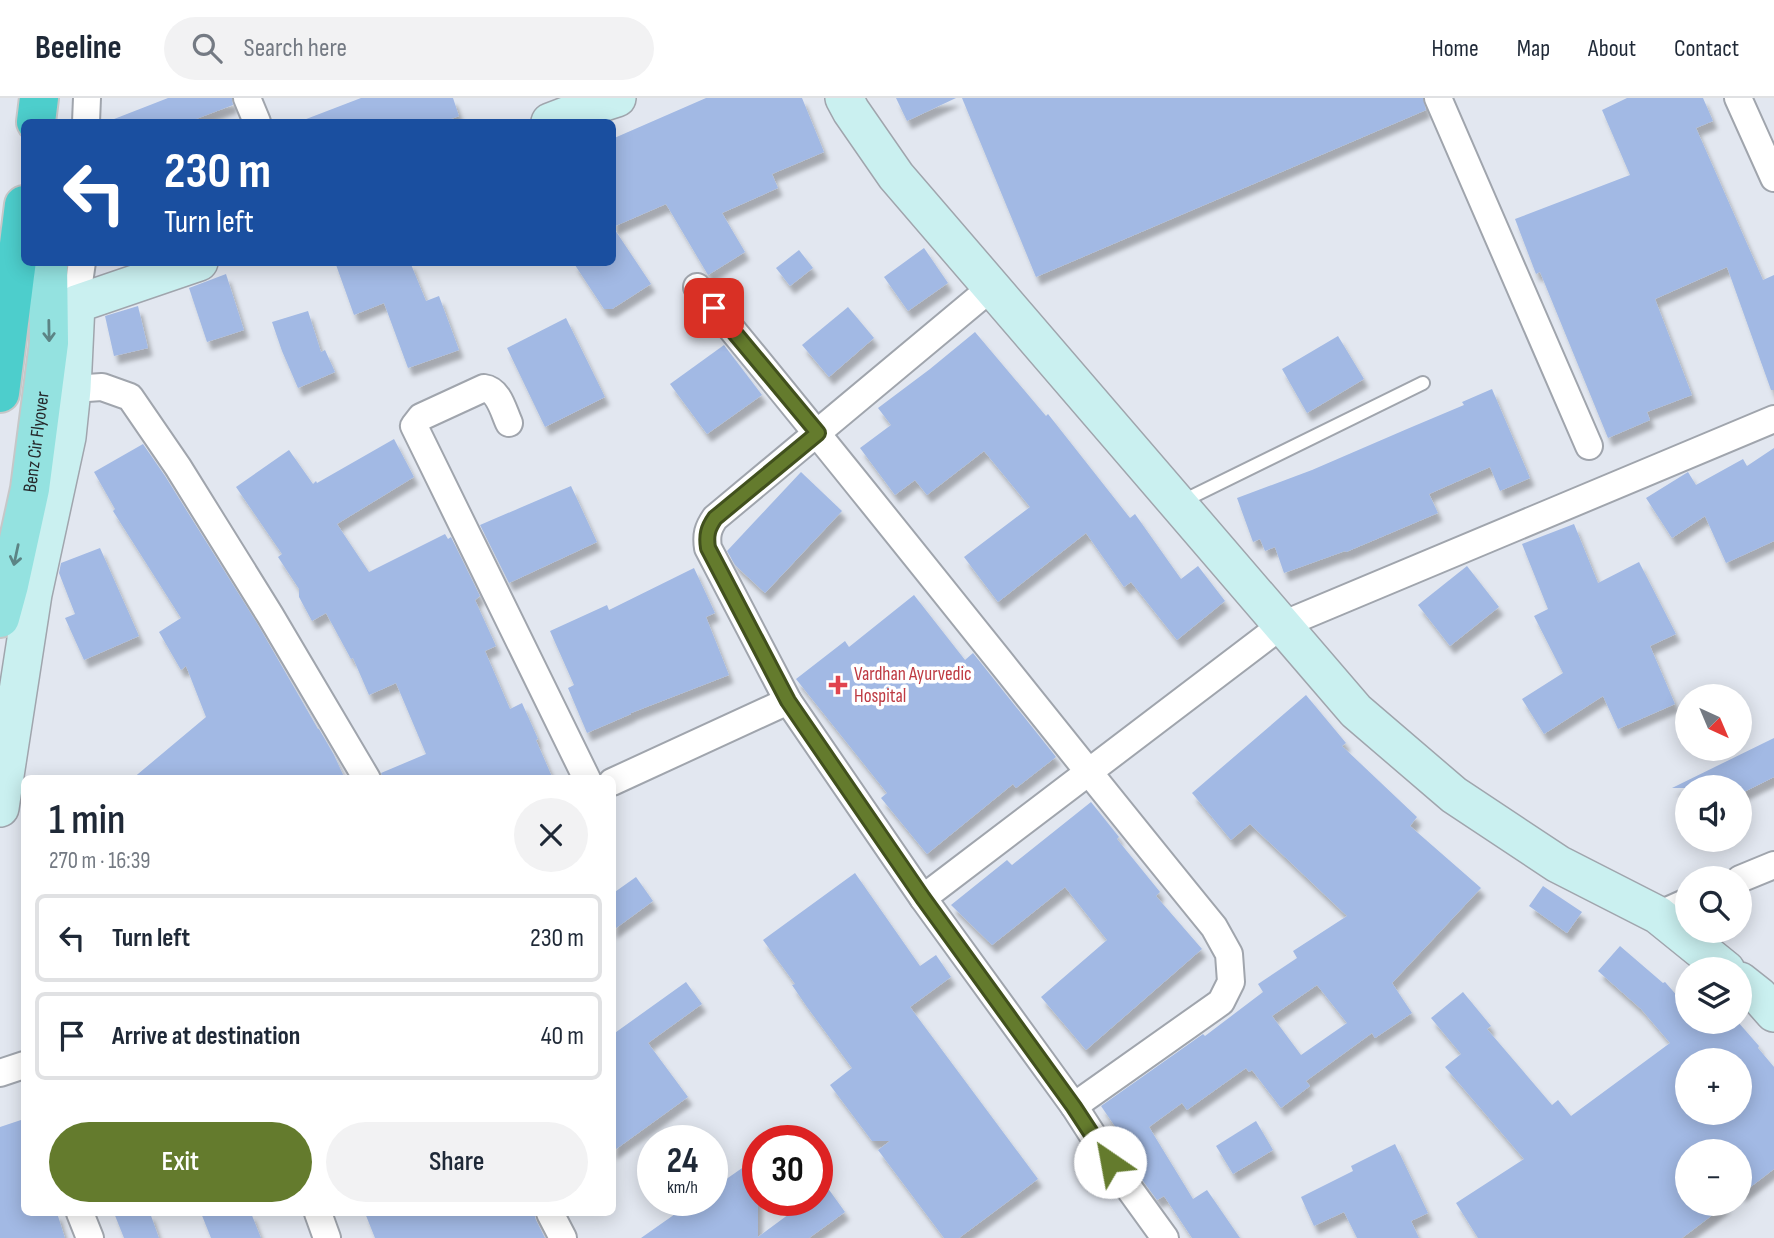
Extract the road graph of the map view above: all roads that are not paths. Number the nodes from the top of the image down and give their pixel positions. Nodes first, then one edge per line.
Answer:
1 (86, 98) edge
2 (247, 98) edge
3 (617, 98) edge
4 (844, 98) edge
5 (1438, 98) edge
6 (1738, 98) edge
7 (86, 119) edge
8 (256, 119) edge
9 (558, 119) edge
10 (1774, 178) edge
11 (21, 228) edge
12 (48, 266) edge
13 (81, 266) edge
14 (187, 266) edge
15 (696, 287) dead end
16 (992, 287) junction
17 (76, 304) junction
18 (1423, 383) dead end
19 (72, 389) junction
20 (0, 393) edge
21 (1774, 419) edge
22 (509, 423) dead end
23 (818, 433) junction
24 (1589, 446) dead end
25 (1178, 504) junction
26 (0, 618) edge
27 (1282, 625) junction
28 (788, 701) junction
29 (1088, 773) junction
30 (365, 775) edge
31 (585, 775) edge
32 (616, 780) edge
33 (0, 808) edge
34 (1774, 864) edge
35 (1752, 874) edge
36 (923, 898) junction
37 (1673, 909) edge
38 (1715, 957) edge
39 (1752, 990) edge
40 (1774, 1013) edge
41 (1074, 1107) junction
42 (81, 1216) edge
43 (319, 1216) edge
44 (552, 1216) edge
45 (90, 1238) edge
46 (327, 1238) edge
47 (563, 1238) edge
48 (1165, 1238) edge

1 - 7 street
2 - 8 street
3 - 9 street
4 - 16 street
5 - 24 street
6 - 10 street
11 - 20 highway
12 -> 26 main road, Benz Cir Flyover
13 - 17 street
14 - 17 street
15 - 23 street
16 - 23 street
16 - 25 street
17 - 19 street
18 - 25 lane
19 - 30 street
19 - 33 street
21 - 27 street
22 - 31 street
23 - 28 street
23 - 29 street
25 - 27 street
27 - 29 street
27 - 37 street
28 - 32 street
28 - 36 street
29 - 36 street
29 - 41 street
34 - 35 street
36 - 41 street
37 - 38 street
39 - 40 street
41 - 48 street
42 - 45 street
43 - 46 street
44 - 47 street

